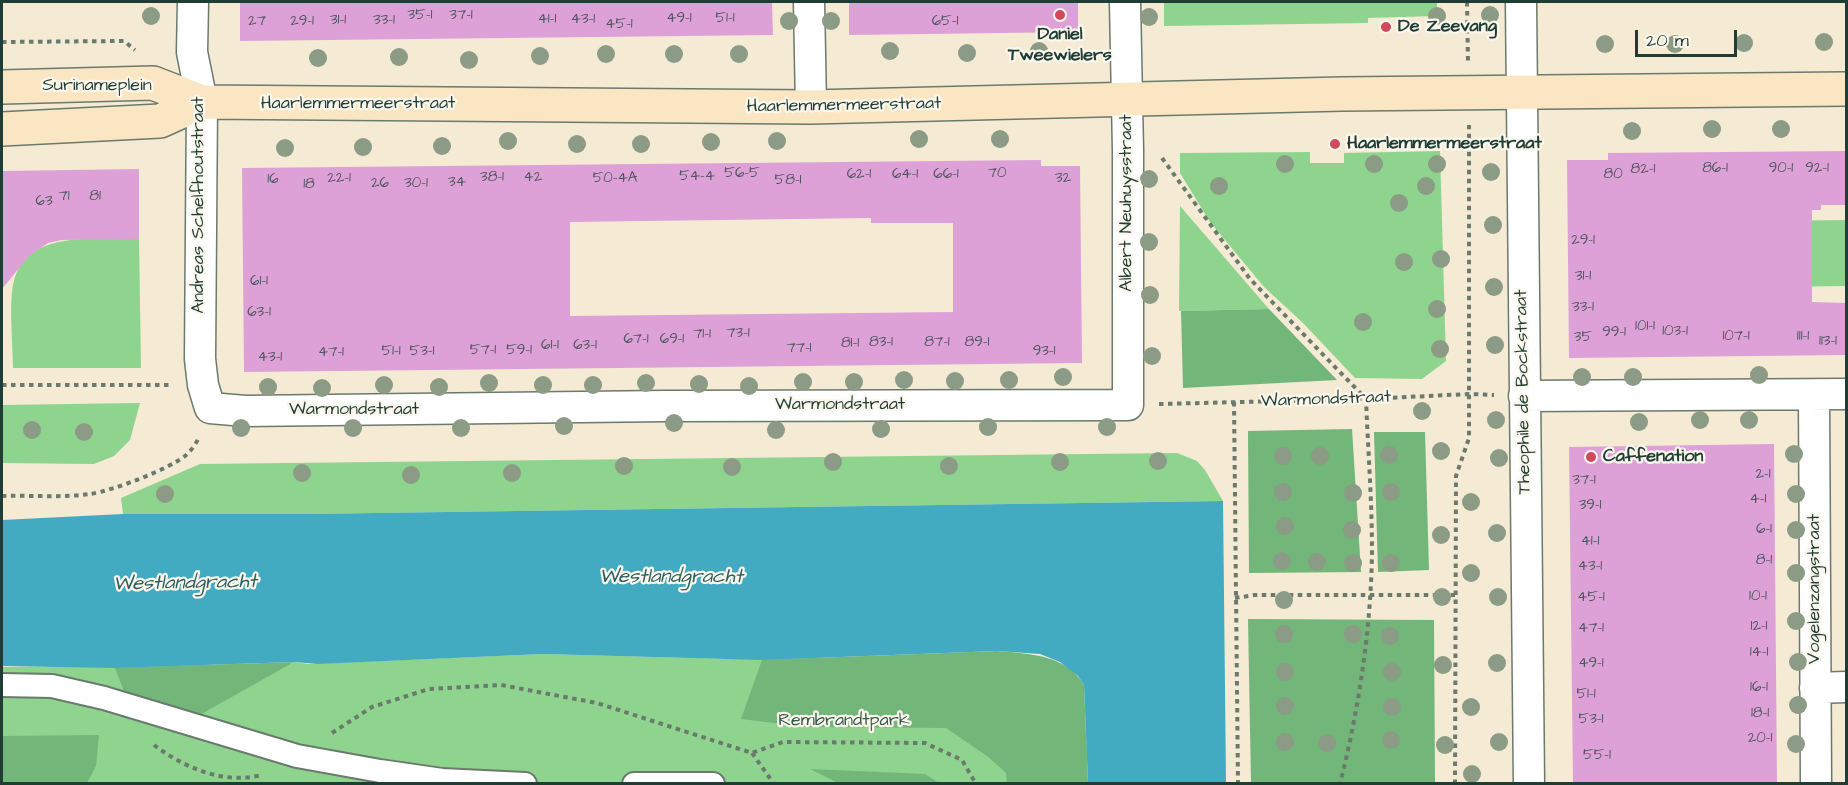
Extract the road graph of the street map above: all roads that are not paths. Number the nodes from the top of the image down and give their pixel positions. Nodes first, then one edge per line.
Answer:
1 (193, 2) edge
2 (809, 2) edge
3 (1125, 2) edge
4 (1521, 2) edge
5 (2, 87) edge
6 (1846, 89) edge
7 (1522, 93) junction
8 (1126, 100) junction
9 (202, 102) junction
10 (811, 107) junction
11 (2, 129) edge
12 (1846, 394) edge
13 (1814, 395) junction
14 (206, 396) joint
15 (1524, 396) junction
16 (1128, 405) joint
17 (2, 685) edge
18 (1846, 687) edge
19 (1815, 688) junction
20 (525, 783) edge
21 (634, 783) edge
22 (713, 783) edge
23 (1529, 783) edge
24 (1816, 783) edge

1 - 9 street, Andreas Schelfhoutstraat
2 - 10 street
3 - 8 street, Albert Neuhuysstraat
4 - 7 street, Theophile de Bockstraat
5 - 9 main road, Surinameplein
6 - 7 main road, Haarlemmermeerstraat
7 - 8 main road, Haarlemmermeerstraat
7 - 15 street, Theophile de Bockstraat
8 - 10 main road, Haarlemmermeerstraat
8 - 16 street, Albert Neuhuysstraat
9 - 10 main road, Haarlemmermeerstraat
9 - 11 main road, Surinameplein
9 - 14 street, Andreas Schelfhoutstraat
12 - 13 street
13 - 15 street
13 - 19 street, Vogelenzangstraat
14 - 16 street, Warmondstraat
15 - 23 street, Theophile de Bockstraat
17 - 20 street
18 - 19 street
19 - 24 street, Vogelenzangstraat
21 - 22 street

